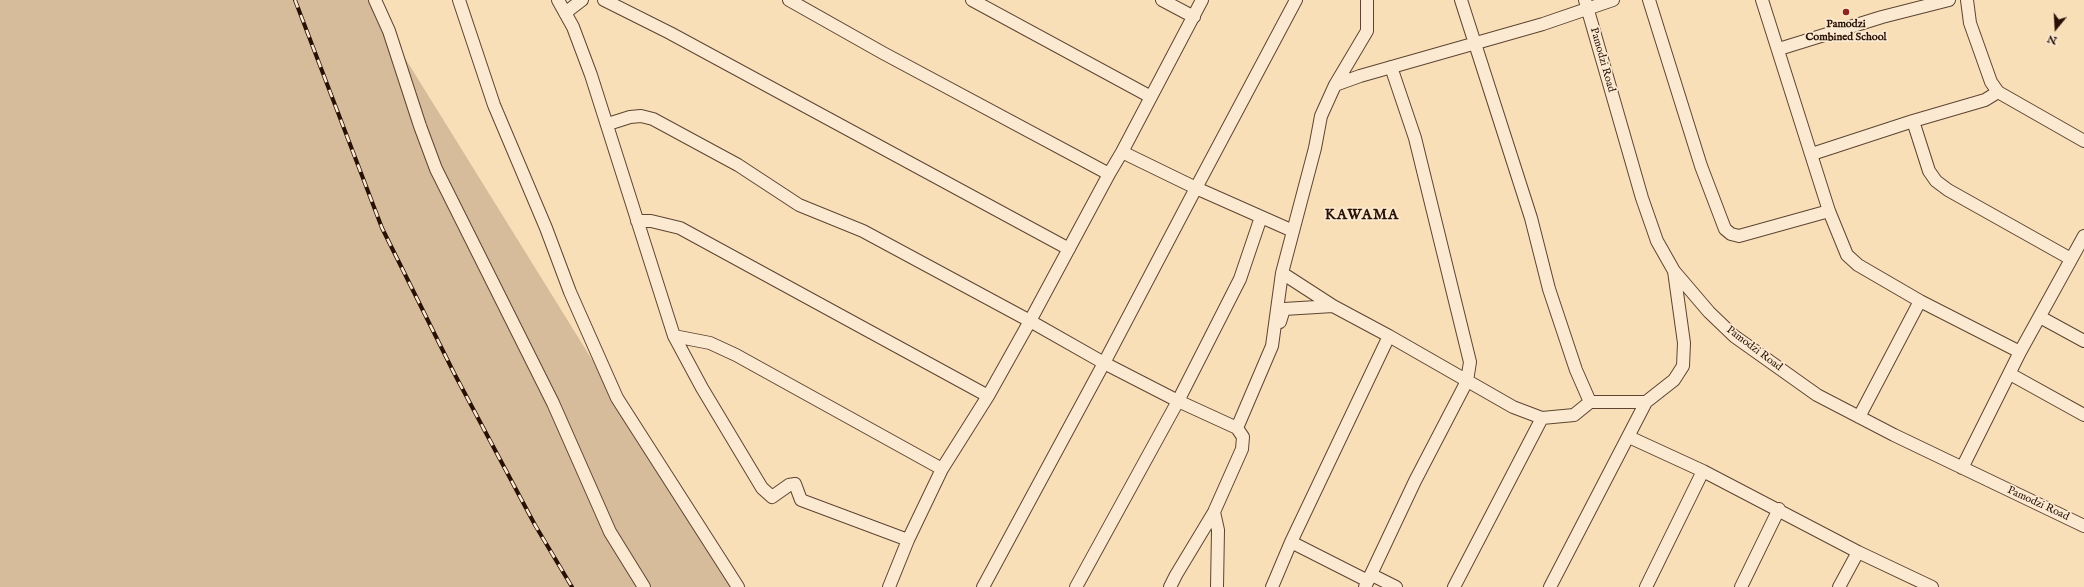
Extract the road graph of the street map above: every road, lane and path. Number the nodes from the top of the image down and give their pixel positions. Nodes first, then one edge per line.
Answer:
1 (375, 0) edge
2 (459, 0) edge
3 (558, 0) edge
4 (582, 0) edge
5 (604, 0) edge
6 (789, 0) edge
7 (972, 0) edge
8 (1162, 0) edge
9 (1202, 0) edge
10 (1296, 0) edge
11 (1367, 0) edge
12 (1461, 0) edge
13 (1613, 0) edge
14 (1649, 0) edge
15 (1762, 0) edge
16 (1949, 0) edge
17 (1967, 0) edge
18 (1586, 4) edge
19 (809, 5) edge
20 (565, 13) junction
21 (1194, 17) junction
22 (1474, 42) junction
23 (1779, 50) junction
24 (1349, 60) junction
25 (1391, 67) junction
26 (1360, 76) junction
27 (1335, 85) junction
28 (1998, 92) junction
29 (1151, 97) junction
30 (1914, 121) junction
31 (608, 124) junction
32 (2084, 141) edge
33 (1122, 152) junction
34 (1812, 154) junction
35 (1109, 174) junction
36 (1196, 188) junction
37 (1829, 211) junction
38 (1261, 217) junction
39 (637, 221) junction
40 (1293, 231) junction
41 (2084, 236) edge
42 (1069, 249) junction
43 (2071, 259) junction
44 (1674, 271) junction
45 (1282, 273) junction
46 (1920, 301) junction
47 (1333, 306) junction
48 (2040, 317) junction
49 (1030, 321) junction
50 (674, 336) junction
51 (1389, 336) junction
52 (2084, 341) edge
53 (1272, 346) junction
54 (2020, 352) junction
55 (1104, 363) junction
56 (2010, 374) junction
57 (1467, 381) junction
58 (988, 396) junction
59 (1178, 401) junction
60 (1590, 402) junction
61 (1646, 402) junction
62 (2084, 415) edge
63 (1859, 417) junction
64 (1542, 418) junction
65 (1237, 428) junction
66 (1629, 437) junction
67 (1962, 468) junction
68 (942, 469) junction
69 (1703, 471) junction
70 (1779, 509) junction
71 (1214, 512) junction
72 (2084, 526) edge
73 (908, 540) junction
74 (1291, 542) junction
75 (1858, 552) junction
76 (1368, 581) edge
77 (644, 587) edge
78 (738, 587) edge
79 (889, 587) edge
80 (983, 587) edge
81 (1076, 587) edge
82 (1170, 587) edge
83 (1217, 587) edge
84 (1272, 587) edge
85 (1396, 587) edge
86 (1454, 587) edge
87 (1550, 587) edge
88 (1646, 587) edge
89 (1741, 587) edge
90 (1839, 587) edge
91 (1931, 587) edge

1 - 77 street
2 - 78 street
3 - 20 street
4 - 20 street
5 - 42 street
6 - 19 street
7 - 29 street
8 - 21 street
9 - 21 street
10 - 36 street
11 - 24 street
12 - 22 street
13 - 18 street
14 - 37 street
15 - 23 street
16 - 23 street
17 - 28 street
18 - 22 street
18 - 44 street, Pamodzi Road
19 - 35 street
20 - 31 street
21 - 29 street
22 - 25 street
22 - 60 street
23 - 34 street
24 - 26 street
24 - 27 street
25 - 26 street
25 - 57 street
26 - 27 street
27 - 40 street
28 - 30 street
28 - 32 street
29 - 33 street
30 - 34 street
30 - 43 street
31 - 39 street
31 - 49 street
33 - 35 street
33 - 36 street
34 - 37 street
35 - 42 street
36 - 38 street
36 - 55 street
37 - 46 street
38 - 40 street
38 - 59 street
39 - 50 street
39 - 58 street
40 - 45 street
41 - 43 street
42 - 49 street
43 - 48 street
44 - 61 street
44 - 63 street, Pamodzi Road
45 - 47 street
45 - 53 street
46 - 54 street
46 - 63 street
47 - 51 street
47 - 53 street
48 - 52 street
48 - 54 street
49 - 55 street
49 - 58 street
50 - 68 street
50 - 73 street
51 - 57 street
51 - 74 street
53 - 65 street
54 - 56 street
55 - 59 street
55 - 80 street
56 - 62 street
56 - 67 street
57 - 64 street
57 - 76 street
58 - 68 street
59 - 65 street
59 - 81 street
60 - 61 street
60 - 64 street
61 - 66 street
63 - 67 street, Pamodzi Road
64 - 86 street
65 - 71 street
66 - 69 street
66 - 87 street
67 - 72 street, Pamodzi Road
68 - 73 street
69 - 70 street
69 - 88 street
70 - 75 street
70 - 89 street
71 - 82 street
71 - 83 street
73 - 79 street
74 - 76 street
74 - 84 street
75 - 90 street
75 - 91 street
76 - 85 street

